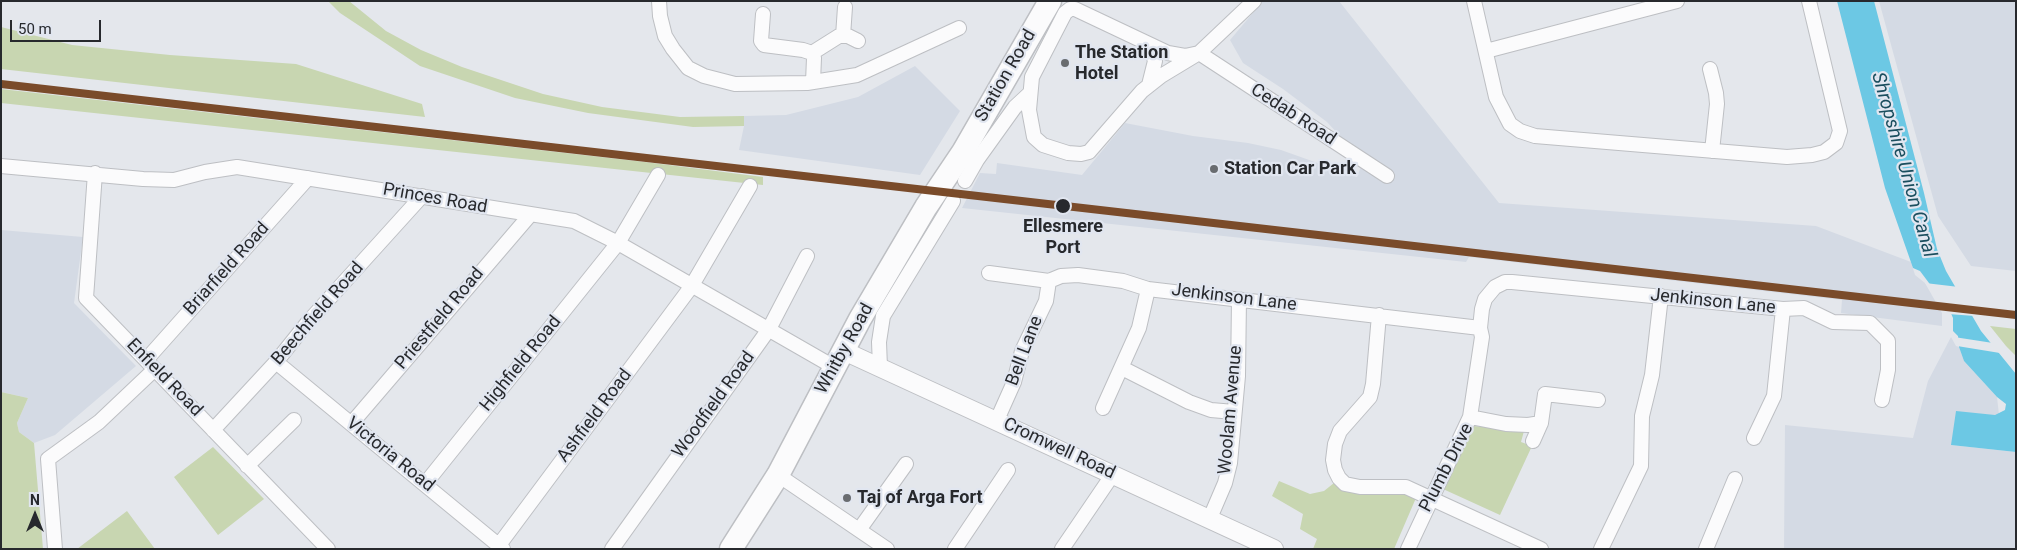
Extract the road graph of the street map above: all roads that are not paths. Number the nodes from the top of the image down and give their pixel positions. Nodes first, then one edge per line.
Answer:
1 (659, 1) edge
2 (1050, 1) edge
3 (1254, 1) edge
4 (1474, 1) edge
5 (1677, 1) edge
6 (1809, 1) edge
7 (1656, 4) edge
8 (845, 7) dead end
9 (763, 14) dead end
10 (958, 28) dead end
11 (843, 36) junction
12 (858, 41) dead end
13 (1144, 43) junction
14 (1486, 51) junction
15 (812, 53) junction
16 (1199, 53) junction
17 (1710, 69) dead end
18 (813, 82) junction
19 (1149, 85) junction
20 (1029, 94) junction
21 (1712, 151) junction
22 (963, 152) joint
23 (1, 166) edge
24 (94, 173) junction
25 (658, 175) dead end
26 (1387, 176) dead end
27 (308, 178) junction
28 (965, 181) dead end
29 (750, 186) dead end
30 (422, 196) junction
31 (953, 202) dead end
32 (530, 215) junction
33 (618, 244) junction
34 (807, 256) dead end
35 (989, 273) dead end
36 (1049, 281) junction
37 (691, 287) junction
38 (1148, 289) junction
39 (1661, 296) junction
40 (1239, 299) junction
41 (1783, 309) junction
42 (1378, 315) junction
43 (1480, 328) junction
44 (769, 329) junction
45 (839, 359) junction
46 (276, 362) junction
47 (150, 364) junction
48 (880, 368) junction
49 (1122, 368) junction
50 (1598, 400) dead end
51 (1882, 400) dead end
52 (1103, 408) dead end
53 (1234, 412) junction
54 (1470, 417) junction
55 (294, 420) dead end
56 (997, 420) junction
57 (1542, 423) junction
58 (351, 424) junction
59 (213, 430) junction
60 (1754, 438) dead end
61 (1533, 441) dead end
62 (906, 464) dead end
63 (247, 466) junction
64 (1008, 470) dead end
65 (1113, 474) junction
66 (778, 475) junction
67 (1735, 480) dead end
68 (425, 484) junction
69 (1431, 498) junction
70 (1210, 518) junction
71 (860, 530) junction
72 (501, 547) edge
73 (55, 549) edge
74 (328, 549) edge
75 (612, 549) edge
76 (731, 549) edge
77 (887, 549) edge
78 (955, 549) edge
79 (1062, 549) edge
80 (1274, 549) edge
81 (1408, 549) edge
82 (1542, 549) edge
83 (1601, 549) edge
84 (1706, 549) edge

1 - 18 street
2 - 22 main road, Station Road
3 - 16 street
4 - 14 street
5 - 7 street
6 - 21 street
7 - 14 street
8 - 11 street
9 - 15 street
10 - 18 street
11 - 12 street
11 - 15 street
13 - 16 street
13 - 19 street
13 - 20 street, Station Road
14 - 21 street
15 - 18 street
16 - 19 street
16 - 26 street, Cedab Road
17 - 21 street
19 - 20 street, Station Road
20 - 28 street, Station Road
22 - 45 main road, Whitby Road
23 - 24 street, Princes Road
24 - 27 street, Princes Road
24 - 47 street, Enfield Road
25 - 33 street, Highfield Road
27 - 30 street, Princes Road
27 - 47 street, Briarfield Road
29 - 37 street, Ashfield Road
30 - 32 street, Princes Road
30 - 46 street, Beechfield Road
31 - 48 street, Whitby Road
32 - 33 street, Princes Road
32 - 58 street, Priestfield Road
33 - 37 street, Princes Road
33 - 68 street, Highfield Road
34 - 44 street, Woodfield Road
35 - 36 street, Jenkinson Lane
36 - 38 street, Jenkinson Lane
36 - 56 street, Bell Lane
37 - 44 street, Princes Road
37 - 72 street, Ashfield Road
38 - 40 street, Jenkinson Lane
38 - 49 street
39 - 41 street, Jenkinson Lane
39 - 43 street, Jenkinson Lane
39 - 83 street
40 - 42 street, Jenkinson Lane
40 - 53 street, Woolam Avenue
41 - 51 street, Jenkinson Lane
41 - 60 street
42 - 43 street, Jenkinson Lane
42 - 69 street
43 - 54 street
44 - 45 street, Princes Road
44 - 75 street, Woodfield Road
45 - 48 street, Cromwell Road
45 - 66 main road, Whitby Road
46 - 58 street, Victoria Road
46 - 59 street, Beechfield Road
47 - 59 street, Enfield Road
47 - 73 street, Briarfield Road
48 - 56 street, Cromwell Road
49 - 52 street
49 - 53 street
50 - 57 street
53 - 70 street, Woolam Avenue
54 - 57 street, Plumb Drive
54 - 69 street, Plumb Drive
55 - 63 street
56 - 65 street, Cromwell Road
57 - 61 street
58 - 68 street, Victoria Road
59 - 63 street, Enfield Road
62 - 71 street
63 - 74 street, Enfield Road
64 - 78 street
65 - 70 street, Cromwell Road
65 - 79 street
66 - 71 street
66 - 76 main road, Whitby Road
67 - 84 street
68 - 72 street, Victoria Road
69 - 81 street, Plumb Drive
69 - 82 street
70 - 80 street, Cromwell Road
71 - 77 street

